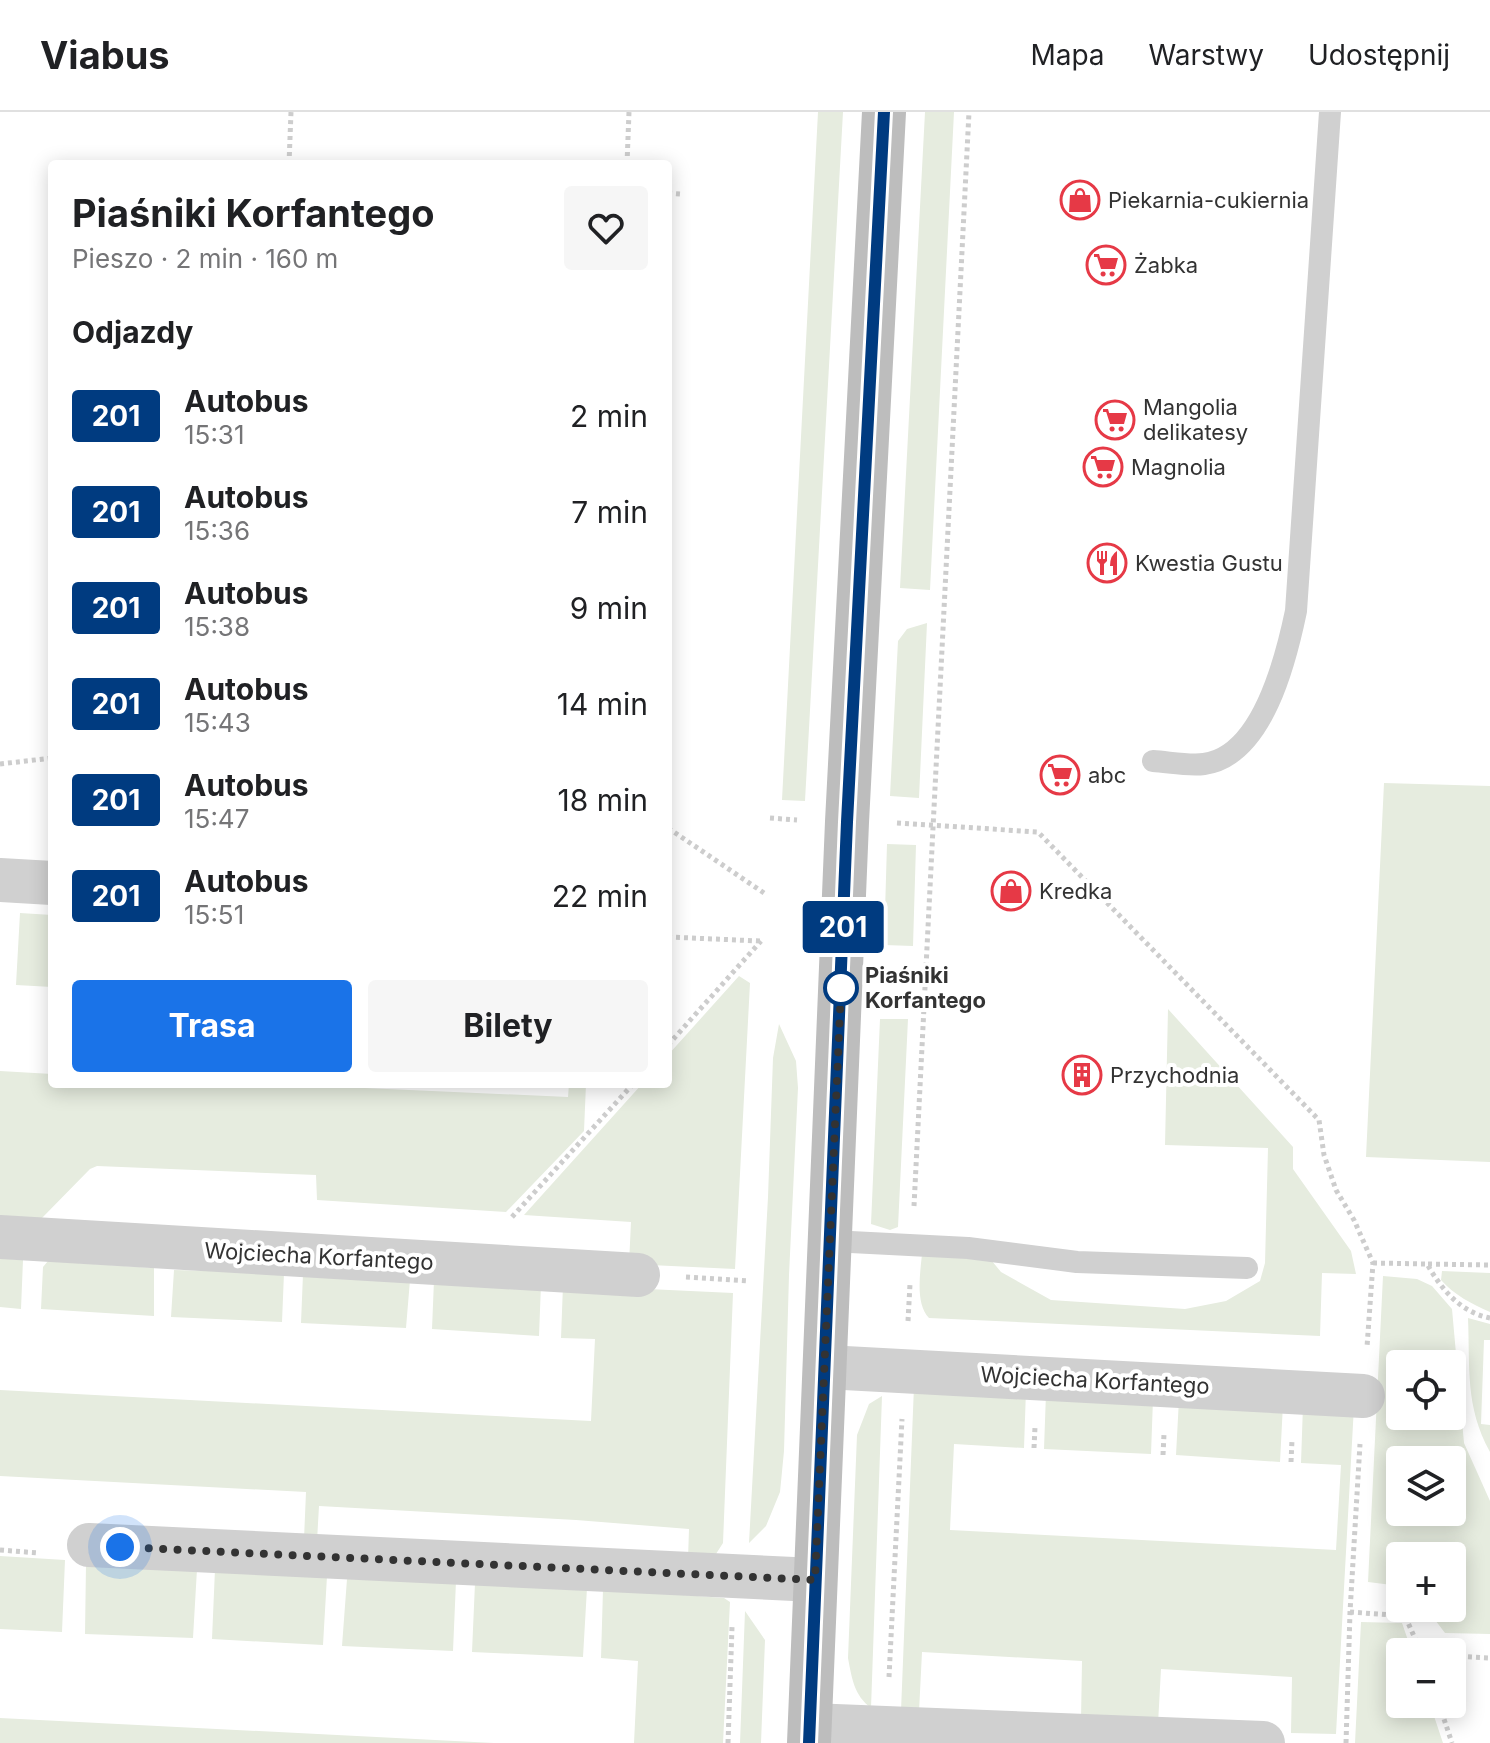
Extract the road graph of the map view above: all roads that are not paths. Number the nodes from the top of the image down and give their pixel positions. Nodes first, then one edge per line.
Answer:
1 (884, 112) edge
2 (1330, 112) edge
3 (1153, 761) dead end
4 (0, 880) edge
5 (48, 883) edge
6 (0, 1237) edge
7 (831, 1241) junction
8 (1247, 1268) dead end
9 (658, 1276) road end
10 (826, 1367) junction
11 (1363, 1396) road end
12 (89, 1545) dead end
13 (815, 1580) junction
14 (810, 1734) edge
15 (1263, 1743) edge

1 - 7 street
2 - 3 lane
4 - 5 street
6 - 9 street, Wojciecha Korfantego
7 - 8 lane
7 - 10 street
10 - 11 street, Wojciecha Korfantego
10 - 13 street
12 - 13 street
13 - 14 street
14 - 15 street

